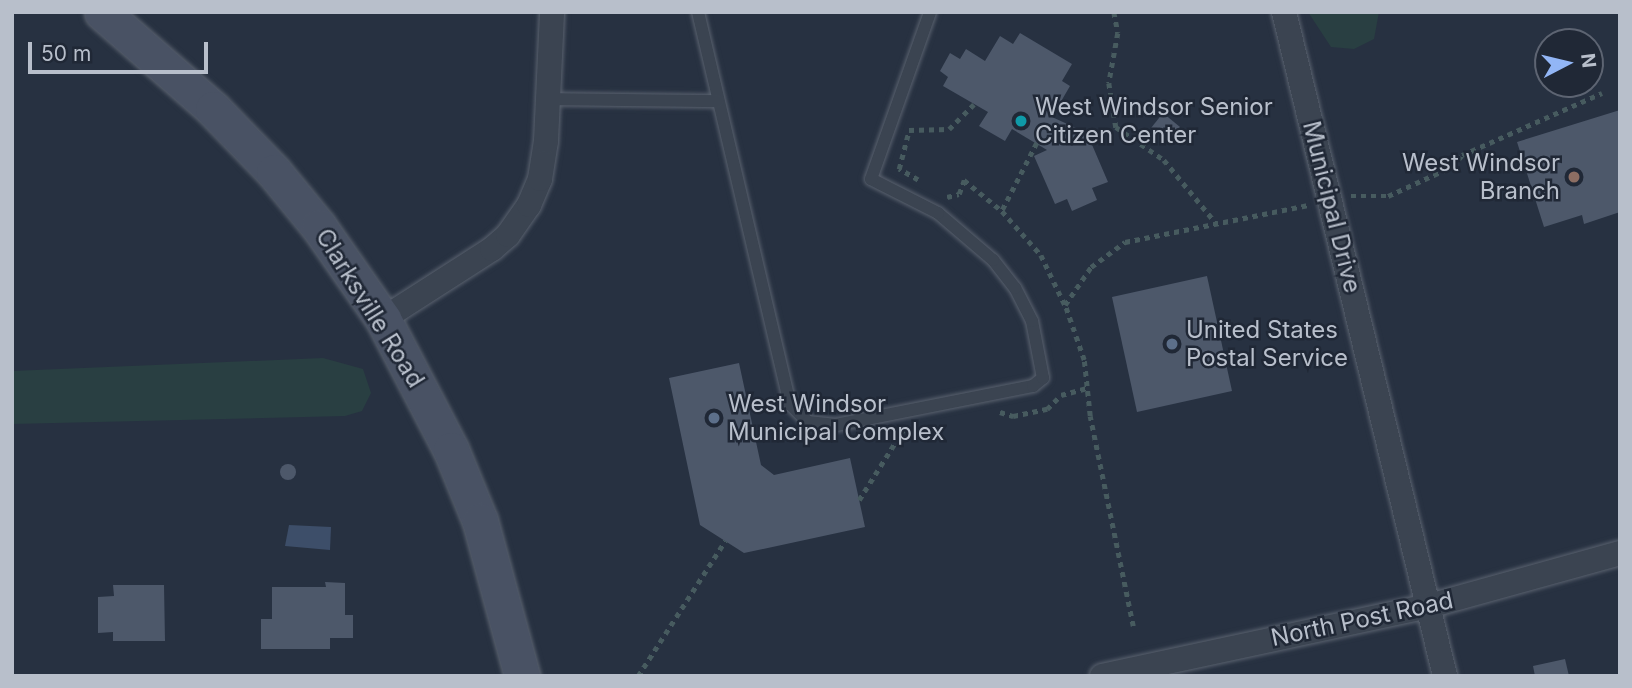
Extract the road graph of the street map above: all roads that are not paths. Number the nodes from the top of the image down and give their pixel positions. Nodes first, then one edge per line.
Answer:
1 (102, 12) edge
2 (552, 12) edge
3 (698, 12) edge
4 (930, 12) edge
5 (1284, 12) edge
6 (548, 99) junction
7 (718, 102) junction
8 (383, 319) junction
9 (1620, 553) edge
10 (1429, 606) junction
11 (522, 676) edge
12 (1102, 676) edge
13 (1445, 676) edge

1 - 8 street, Clarksville Road
2 - 6 street
3 - 7 lane
4 - 7 lane
5 - 10 street, Municipal Drive
6 - 7 lane
6 - 8 street
8 - 11 street, Clarksville Road
9 - 10 street, North Post Road
10 - 12 street, North Post Road
10 - 13 street, Municipal Drive

